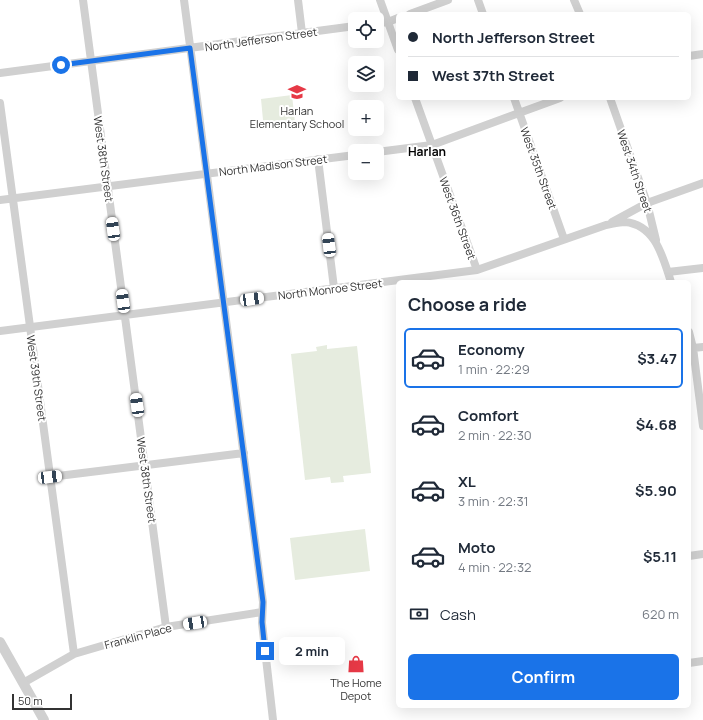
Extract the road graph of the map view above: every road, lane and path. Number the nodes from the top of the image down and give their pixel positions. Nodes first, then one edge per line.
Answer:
1 (83, 0) edge
2 (184, 0) edge
3 (298, 0) edge
4 (380, 0) edge
5 (448, 0) edge
6 (478, 0) edge
7 (574, 0) edge
8 (415, 12) edge
9 (482, 12) edge
10 (579, 12) edge
11 (396, 19) edge
12 (384, 22) edge
13 (388, 22) junction
14 (348, 27) edge
15 (302, 33) junction
16 (396, 44) edge
17 (190, 48) junction
18 (703, 54) edge
19 (691, 56) edge
20 (91, 61) junction
21 (0, 74) edge
22 (416, 100) edge
23 (515, 100) edge
24 (555, 100) edge
25 (611, 100) edge
26 (0, 103) edge
27 (519, 113) junction
28 (432, 145) junction
29 (384, 151) edge
30 (348, 156) edge
31 (318, 159) junction
32 (207, 174) junction
33 (703, 183) edge
34 (108, 186) junction
35 (13, 198) junction
36 (0, 200) edge
37 (647, 203) junction
38 (606, 225) junction
39 (642, 228) joint
40 (564, 239) junction
41 (658, 245) junction
42 (703, 268) edge
43 (477, 270) junction
44 (668, 272) junction
45 (396, 280) edge
46 (398, 280) edge
47 (670, 280) edge
48 (334, 288) junction
49 (224, 302) junction
50 (125, 315) junction
51 (30, 328) junction
52 (0, 331) edge
53 (691, 340) edge
54 (703, 346) edge
55 (693, 348) junction
56 (703, 426) edge
57 (244, 453) junction
58 (145, 465) junction
59 (50, 477) junction
60 (703, 554) edge
61 (691, 556) edge
62 (262, 612) junction
63 (166, 627) junction
64 (0, 642) edge
65 (74, 654) junction
66 (703, 661) edge
67 (691, 663) edge
68 (23, 683) junction
69 (44, 720) edge
70 (273, 720) edge

1 - 20 street, West 38th Street
2 - 17 street
3 - 15 street
4 - 13 street
5 - 8 street
6 - 9 street
7 - 10 street
11 - 13 street
12 - 13 street
13 - 16 street
14 - 15 street, North Jefferson Street
15 - 17 street, North Jefferson Street
17 - 20 street, North Jefferson Street
17 - 32 street
18 - 19 street
20 - 21 street, North Jefferson Street
20 - 34 street, West 38th Street
22 - 28 street, West 36th Street
23 - 27 street, West 35th Street
24 - 27 street
25 - 37 street, West 34th Street
26 - 35 street, West 39th Street
27 - 28 street
27 - 40 street, West 35th Street
28 - 29 street
28 - 43 street, West 36th Street
30 - 31 street, North Madison Street
31 - 32 street, North Madison Street
31 - 48 street
32 - 34 street, North Madison Street
32 - 49 street
33 - 37 street, North Monroe Street
34 - 35 street, North Madison Street
34 - 50 street, West 38th Street
35 - 36 street, North Madison Street
35 - 51 street, West 39th Street
37 - 38 street, North Monroe Street
37 - 41 street, West 34th Street
38 - 39 street, North Monroe Street
38 - 40 street, North Monroe Street
39 - 41 street, West 34th Street
40 - 43 street, North Monroe Street
41 - 44 street, West 34th Street
42 - 44 street
43 - 46 street, North Monroe Street
44 - 47 street, West 34th Street
45 - 48 street, North Monroe Street
48 - 49 street, North Monroe Street
49 - 50 street, North Monroe Street
49 - 57 street
50 - 51 street, North Monroe Street
50 - 58 street, West 38th Street
51 - 52 street, North Monroe Street
51 - 59 street, West 39th Street
53 - 55 street
54 - 55 street
55 - 56 street
57 - 58 street
57 - 62 street
58 - 59 street
58 - 63 street, West 38th Street
59 - 65 street, West 39th Street
60 - 61 street
62 - 63 street, Franklin Place
62 - 70 street
63 - 65 street, Franklin Place
64 - 68 street
65 - 68 street, Franklin Place
66 - 67 street
68 - 69 street

